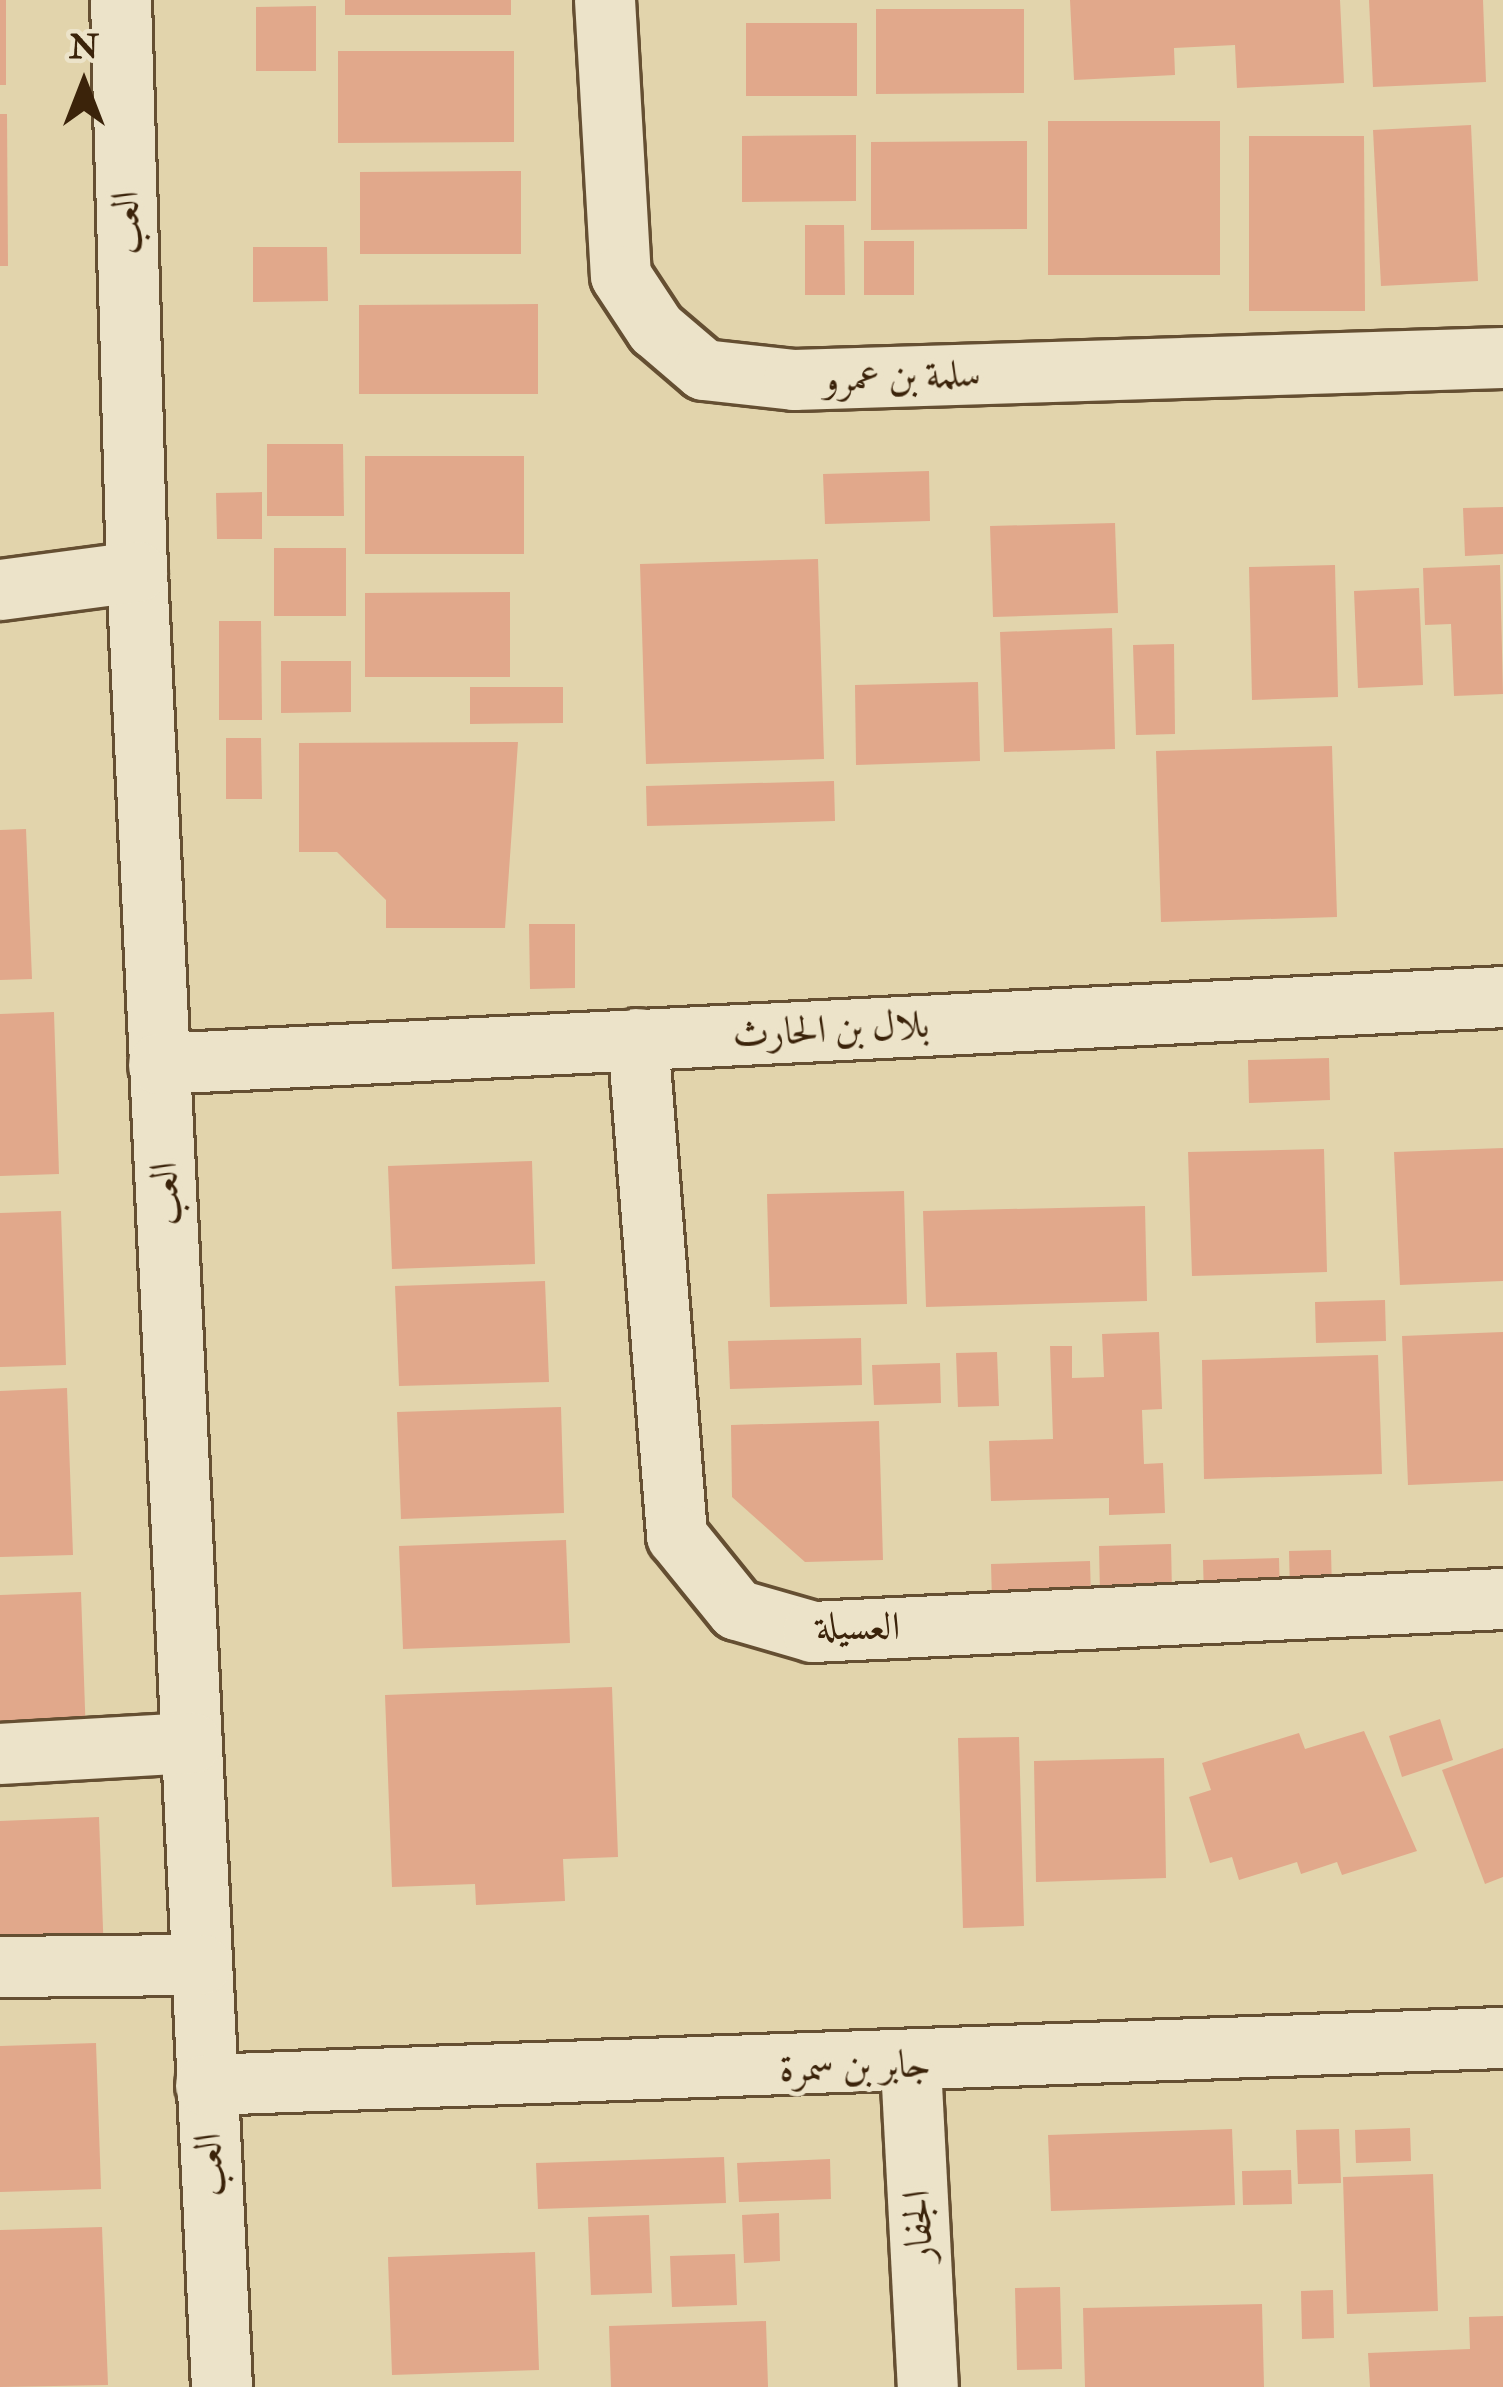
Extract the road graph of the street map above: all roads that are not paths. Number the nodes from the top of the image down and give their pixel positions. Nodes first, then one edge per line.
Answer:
1 (121, 0) edge
2 (605, 0) edge
3 (1503, 358) edge
4 (137, 572) junction
5 (0, 590) edge
6 (1503, 997) edge
7 (638, 1040) junction
8 (159, 1064) junction
9 (1503, 1599) edge
10 (192, 1744) junction
11 (0, 1754) edge
12 (201, 1965) junction
13 (0, 1967) edge
14 (1503, 2038) edge
15 (910, 2066) junction
16 (206, 2084) junction
17 (222, 2387) edge
18 (928, 2387) edge

1 - 4 street, العب
2 - 3 street, سلمة بن عمرو
4 - 5 street
4 - 8 street, العب
6 - 7 street, بلال بن الحارث
7 - 8 street, بلال بن الحارث
7 - 9 street, العسيلة
8 - 10 street, العب
10 - 11 street
10 - 12 street, العب
12 - 13 street
12 - 16 street, العب
14 - 15 street, جابر بن سمرة
15 - 16 street, جابر بن سمرة
15 - 18 street, الجفار
16 - 17 street, العب

